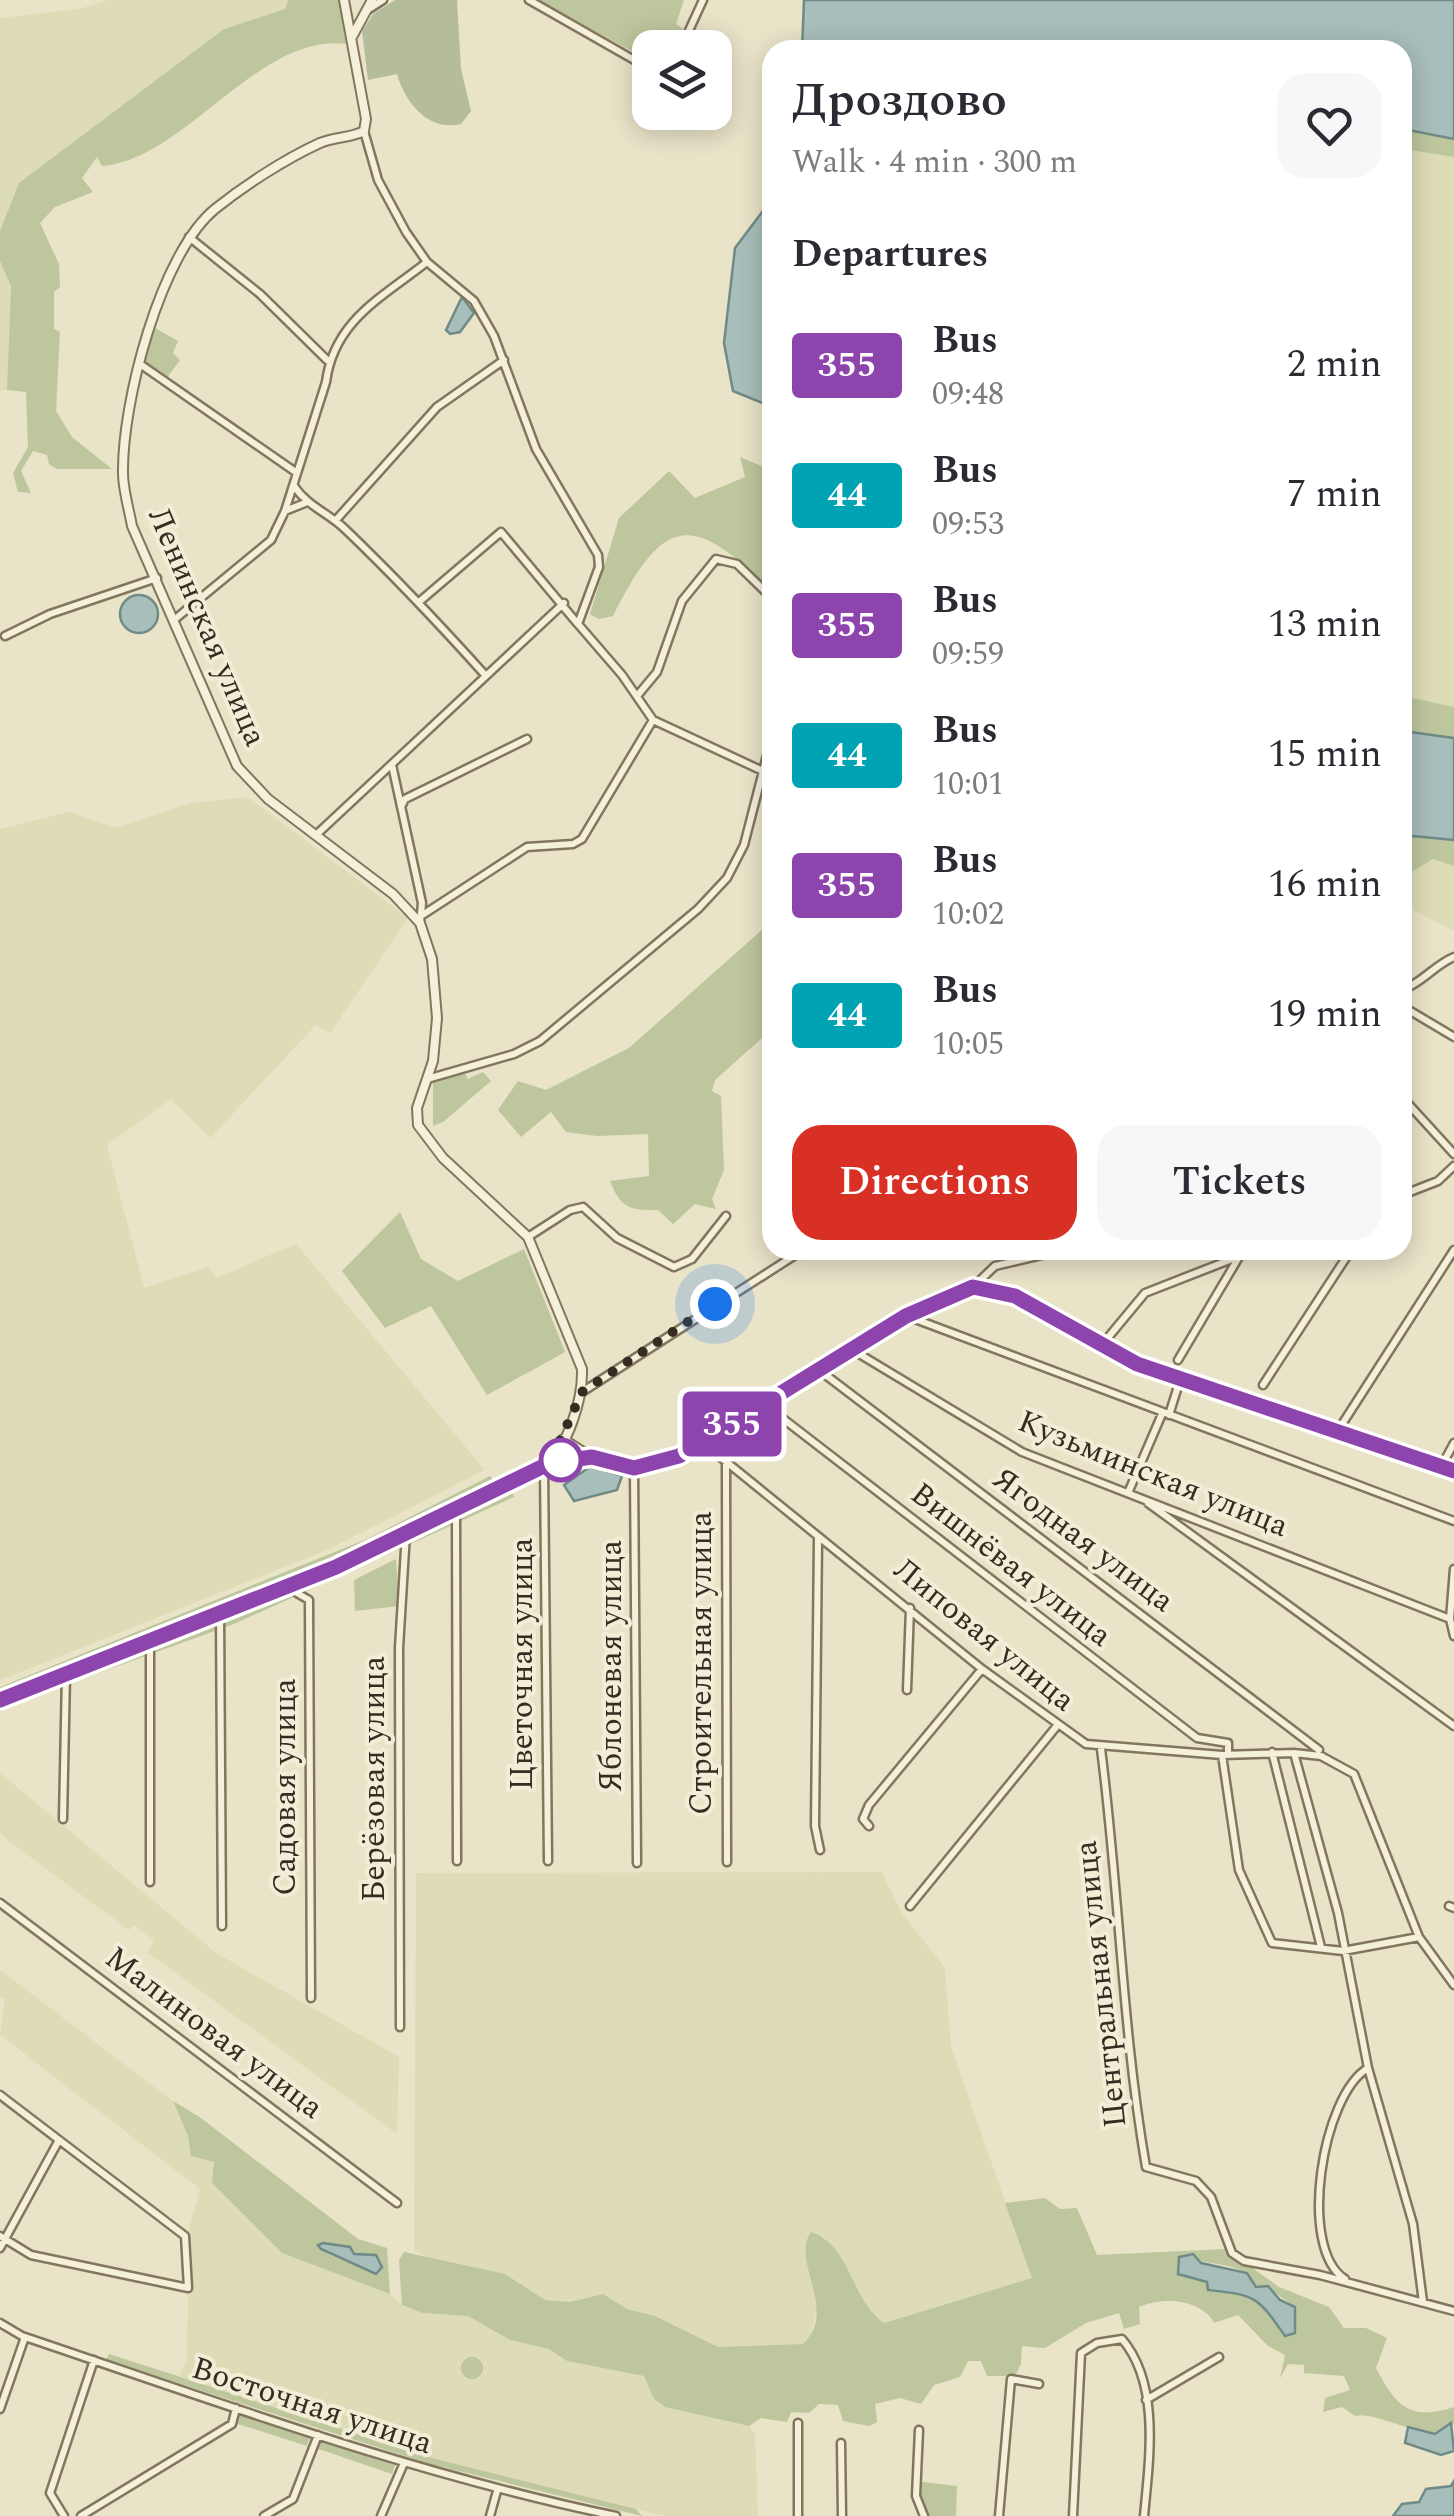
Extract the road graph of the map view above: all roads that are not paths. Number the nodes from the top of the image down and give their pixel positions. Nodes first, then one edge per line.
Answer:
1 (382, 0) edge
2 (529, 0) edge
3 (702, 0) edge
4 (344, 1) edge
5 (370, 5) edge
6 (689, 30) edge
7 (350, 42) junction
8 (632, 59) edge
9 (364, 131) junction
10 (189, 237) junction
11 (429, 264) junction
12 (327, 360) junction
13 (504, 360) junction
14 (140, 364) junction
15 (297, 473) junction
16 (293, 485) junction
17 (306, 504) junction
18 (284, 512) junction
19 (336, 520) junction
20 (157, 578) junction
21 (762, 588) edge
22 (418, 602) junction
23 (564, 603) junction
24 (174, 620) junction
25 (578, 623) junction
26 (6, 636) dead end
27 (486, 676) junction
28 (637, 696) junction
29 (653, 720) junction
30 (527, 739) dead end
31 (392, 765) junction
32 (762, 771) edge
33 (762, 782) edge
34 (401, 813) junction
35 (316, 835) junction
36 (422, 918) junction
37 (1454, 957) edge
38 (1412, 986) edge
39 (1412, 1012) edge
40 (1454, 1037) edge
41 (427, 1079) junction
42 (1412, 1108) edge
43 (1454, 1154) edge
44 (1454, 1166) edge
45 (1412, 1191) edge
46 (726, 1216) dead end
47 (528, 1237) junction
48 (1454, 1250) edge
49 (787, 1260) edge
50 (1020, 1260) edge
51 (1229, 1260) edge
52 (1239, 1260) edge
53 (1344, 1260) edge
54 (973, 1287) junction
55 (906, 1316) junction
56 (1100, 1347) junction
57 (850, 1349) junction
58 (1178, 1360) dead end
59 (818, 1369) junction
60 (1180, 1380) junction
61 (1263, 1385) dead end
62 (582, 1392) junction
63 (763, 1404) junction
64 (1166, 1415) junction
65 (1338, 1430) junction
66 (563, 1439) junction
67 (703, 1443) junction
68 (1454, 1443) edge
69 (592, 1457) junction
70 (726, 1463) junction
71 (547, 1465) junction
72 (1441, 1466) junction
73 (634, 1468) junction
74 (1454, 1471) edge
75 (1128, 1493) junction
76 (1141, 1498) junction
77 (456, 1508) junction
78 (1454, 1521) edge
79 (406, 1533) junction
80 (818, 1538) junction
81 (1454, 1569) edge
82 (297, 1582) junction
83 (910, 1606) junction
84 (220, 1612) junction
85 (1450, 1619) junction
86 (1454, 1636) edge
87 (150, 1641) junction
88 (982, 1669) junction
89 (66, 1674) junction
90 (907, 1690) dead end
91 (0, 1700) edge
92 (1454, 1726) edge
93 (1056, 1727) junction
94 (1101, 1748) junction
95 (1319, 1750) dead end
96 (1272, 1752) junction
97 (1294, 1753) junction
98 (1226, 1754) junction
99 (63, 1819) dead end
100 (869, 1826) dead end
101 (820, 1850) dead end
102 (457, 1861) dead end
103 (548, 1861) dead end
104 (636, 1862) dead end
105 (727, 1862) dead end
106 (150, 1882) dead end
107 (0, 1903) edge
108 (910, 1906) dead end
109 (222, 1926) dead end
110 (1419, 1937) junction
111 (1322, 1946) junction
112 (1343, 1951) junction
113 (1454, 1985) edge
114 (311, 1998) dead end
115 (400, 2027) dead end
116 (1368, 2068) junction
117 (0, 2095) edge
118 (59, 2140) junction
119 (398, 2203) dead end
120 (2, 2238) edge
121 (0, 2248) edge
122 (1371, 2290) junction
123 (1423, 2302) junction
124 (1454, 2311) edge
125 (0, 2322) edge
126 (26, 2337) junction
127 (1219, 2357) dead end
128 (94, 2360) junction
129 (1039, 2384) dead end
130 (1146, 2400) junction
131 (236, 2408) junction
132 (0, 2410) edge
133 (798, 2424) dead end
134 (919, 2430) dead end
135 (318, 2434) junction
136 (841, 2443) dead end
137 (404, 2463) junction
138 (497, 2491) junction
139 (593, 2514) edge
140 (64, 2516) edge
141 (81, 2516) edge
142 (264, 2516) edge
143 (381, 2516) edge
144 (490, 2516) edge
145 (616, 2516) edge
146 (798, 2516) edge
147 (842, 2516) edge
148 (924, 2516) edge
149 (999, 2516) edge
150 (1073, 2516) edge
151 (1144, 2516) edge

1 - 5 street
2 - 8 street
3 - 6 street
4 - 5 street
4 - 7 street
5 - 7 street
7 - 9 street
9 - 10 street, Ленинская улица
9 - 11 street
10 - 12 street
10 - 14 street, Ленинская улица
11 - 12 street
11 - 13 street
12 - 15 street
13 - 19 street
13 - 25 street
14 - 15 street
14 - 20 street, Ленинская улица
15 - 16 street
16 - 17 street
16 - 18 street
17 - 18 street
17 - 19 street
18 - 24 street
19 - 22 street
20 - 24 street, Ленинская улица
20 - 26 street
21 - 28 street
22 - 23 street
22 - 27 street
23 - 25 street
23 - 27 street
24 - 35 street, Ленинская улица
25 - 28 street
27 - 31 street
28 - 29 street
29 - 32 street
29 - 36 street
30 - 34 street
31 - 34 street
31 - 35 street
33 - 41 street
34 - 36 street
35 - 36 street, Ленинская улица
36 - 41 street
37 - 38 street
39 - 40 street
41 - 47 street
42 - 43 street
44 - 45 street
46 - 47 street
47 - 62 street
48 - 65 street
49 - 62 street
50 - 54 street
51 - 56 street
52 - 58 street
53 - 61 street
54 - 55 street
54 - 56 street
55 - 57 street
55 - 64 street
56 - 60 street
57 - 59 street
57 - 75 street, Кузьминская улица
59 - 63 street
59 - 95 street, Ягодная улица
60 - 64 street
60 - 65 street
62 - 66 street
63 - 67 street
63 - 98 street, Вишнёвая улица
64 - 75 street
64 - 78 street
65 - 72 street
66 - 69 street
66 - 71 street
67 - 70 street, Липовая улица
67 - 73 street
68 - 72 street
69 - 71 street
69 - 73 street
70 - 80 street, Липовая улица
70 - 105 street, Строительная улица
71 - 77 street
71 - 103 street, Цветочная улица
72 - 74 street
73 - 104 street, Яблоневая улица
75 - 76 street, Кузьминская улица
76 - 85 street, Кузьминская улица
76 - 92 street
77 - 79 street
77 - 102 street
79 - 82 street
79 - 115 street, Берёзовая улица
80 - 83 street, Липовая улица
80 - 101 street
81 - 85 street
82 - 84 street
82 - 114 street, Садовая улица
83 - 88 street, Липовая улица
83 - 90 street
84 - 87 street
84 - 109 street
85 - 86 street
87 - 89 street
87 - 106 street
88 - 93 street, Липовая улица
88 - 100 street
89 - 91 street
89 - 99 street
93 - 94 street, Липовая улица
93 - 108 street
94 - 98 street, Липовая улица
94 - 122 street, Центральная улица
96 - 97 street, Липовая улица
96 - 98 street, Липовая улица
96 - 111 street
97 - 110 street, Липовая улица
97 - 112 street
98 - 111 street
107 - 119 street, Малиновая улица
110 - 112 street
110 - 113 street
111 - 112 street
112 - 116 street
116 - 122 street
116 - 123 street
117 - 118 street
118 - 120 street
118 - 120 street
120 - 121 street
122 - 123 street
123 - 124 street
125 - 126 street, Восточная улица
126 - 128 street, Восточная улица
126 - 132 street
127 - 130 street
128 - 131 street, Восточная улица
128 - 140 street
129 - 149 street
130 - 150 street
130 - 151 street
131 - 135 street, Восточная улица
131 - 141 street
133 - 146 street
134 - 148 street
135 - 137 street, Восточная улица
135 - 142 street
136 - 147 street
137 - 138 street, Восточная улица
137 - 143 street
138 - 139 street, Восточная улица
138 - 144 street
139 - 145 street, Восточная улица

